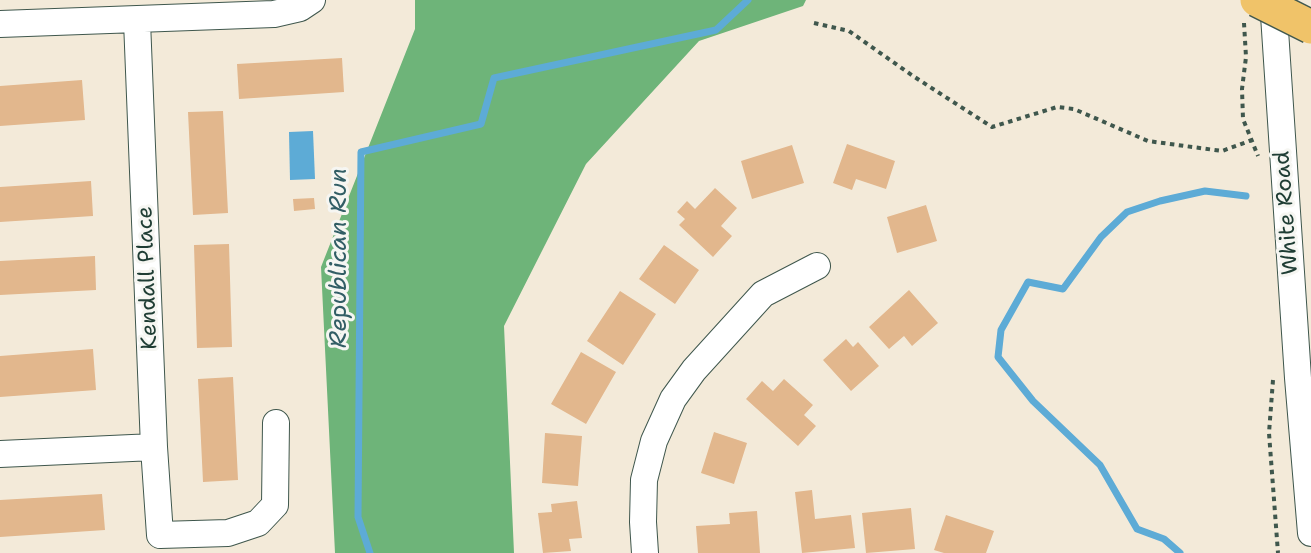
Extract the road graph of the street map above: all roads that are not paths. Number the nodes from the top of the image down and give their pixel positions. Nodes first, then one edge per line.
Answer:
1 (312, 0) edge
2 (1273, 0) edge
3 (1250, 11) edge
4 (137, 21) junction
5 (0, 24) edge
6 (1311, 27) edge
7 (817, 266) dead end
8 (276, 423) dead end
9 (154, 447) junction
10 (0, 454) edge
11 (1309, 476) edge
12 (1311, 533) edge
13 (645, 553) edge

1 - 4 street
2 - 11 street, White Road
3 - 6 highway, bridge
4 - 5 street
4 - 9 street, Kendall Place
7 - 13 street
8 - 9 street, Kendall Place
9 - 10 street
11 - 12 street, White Road

